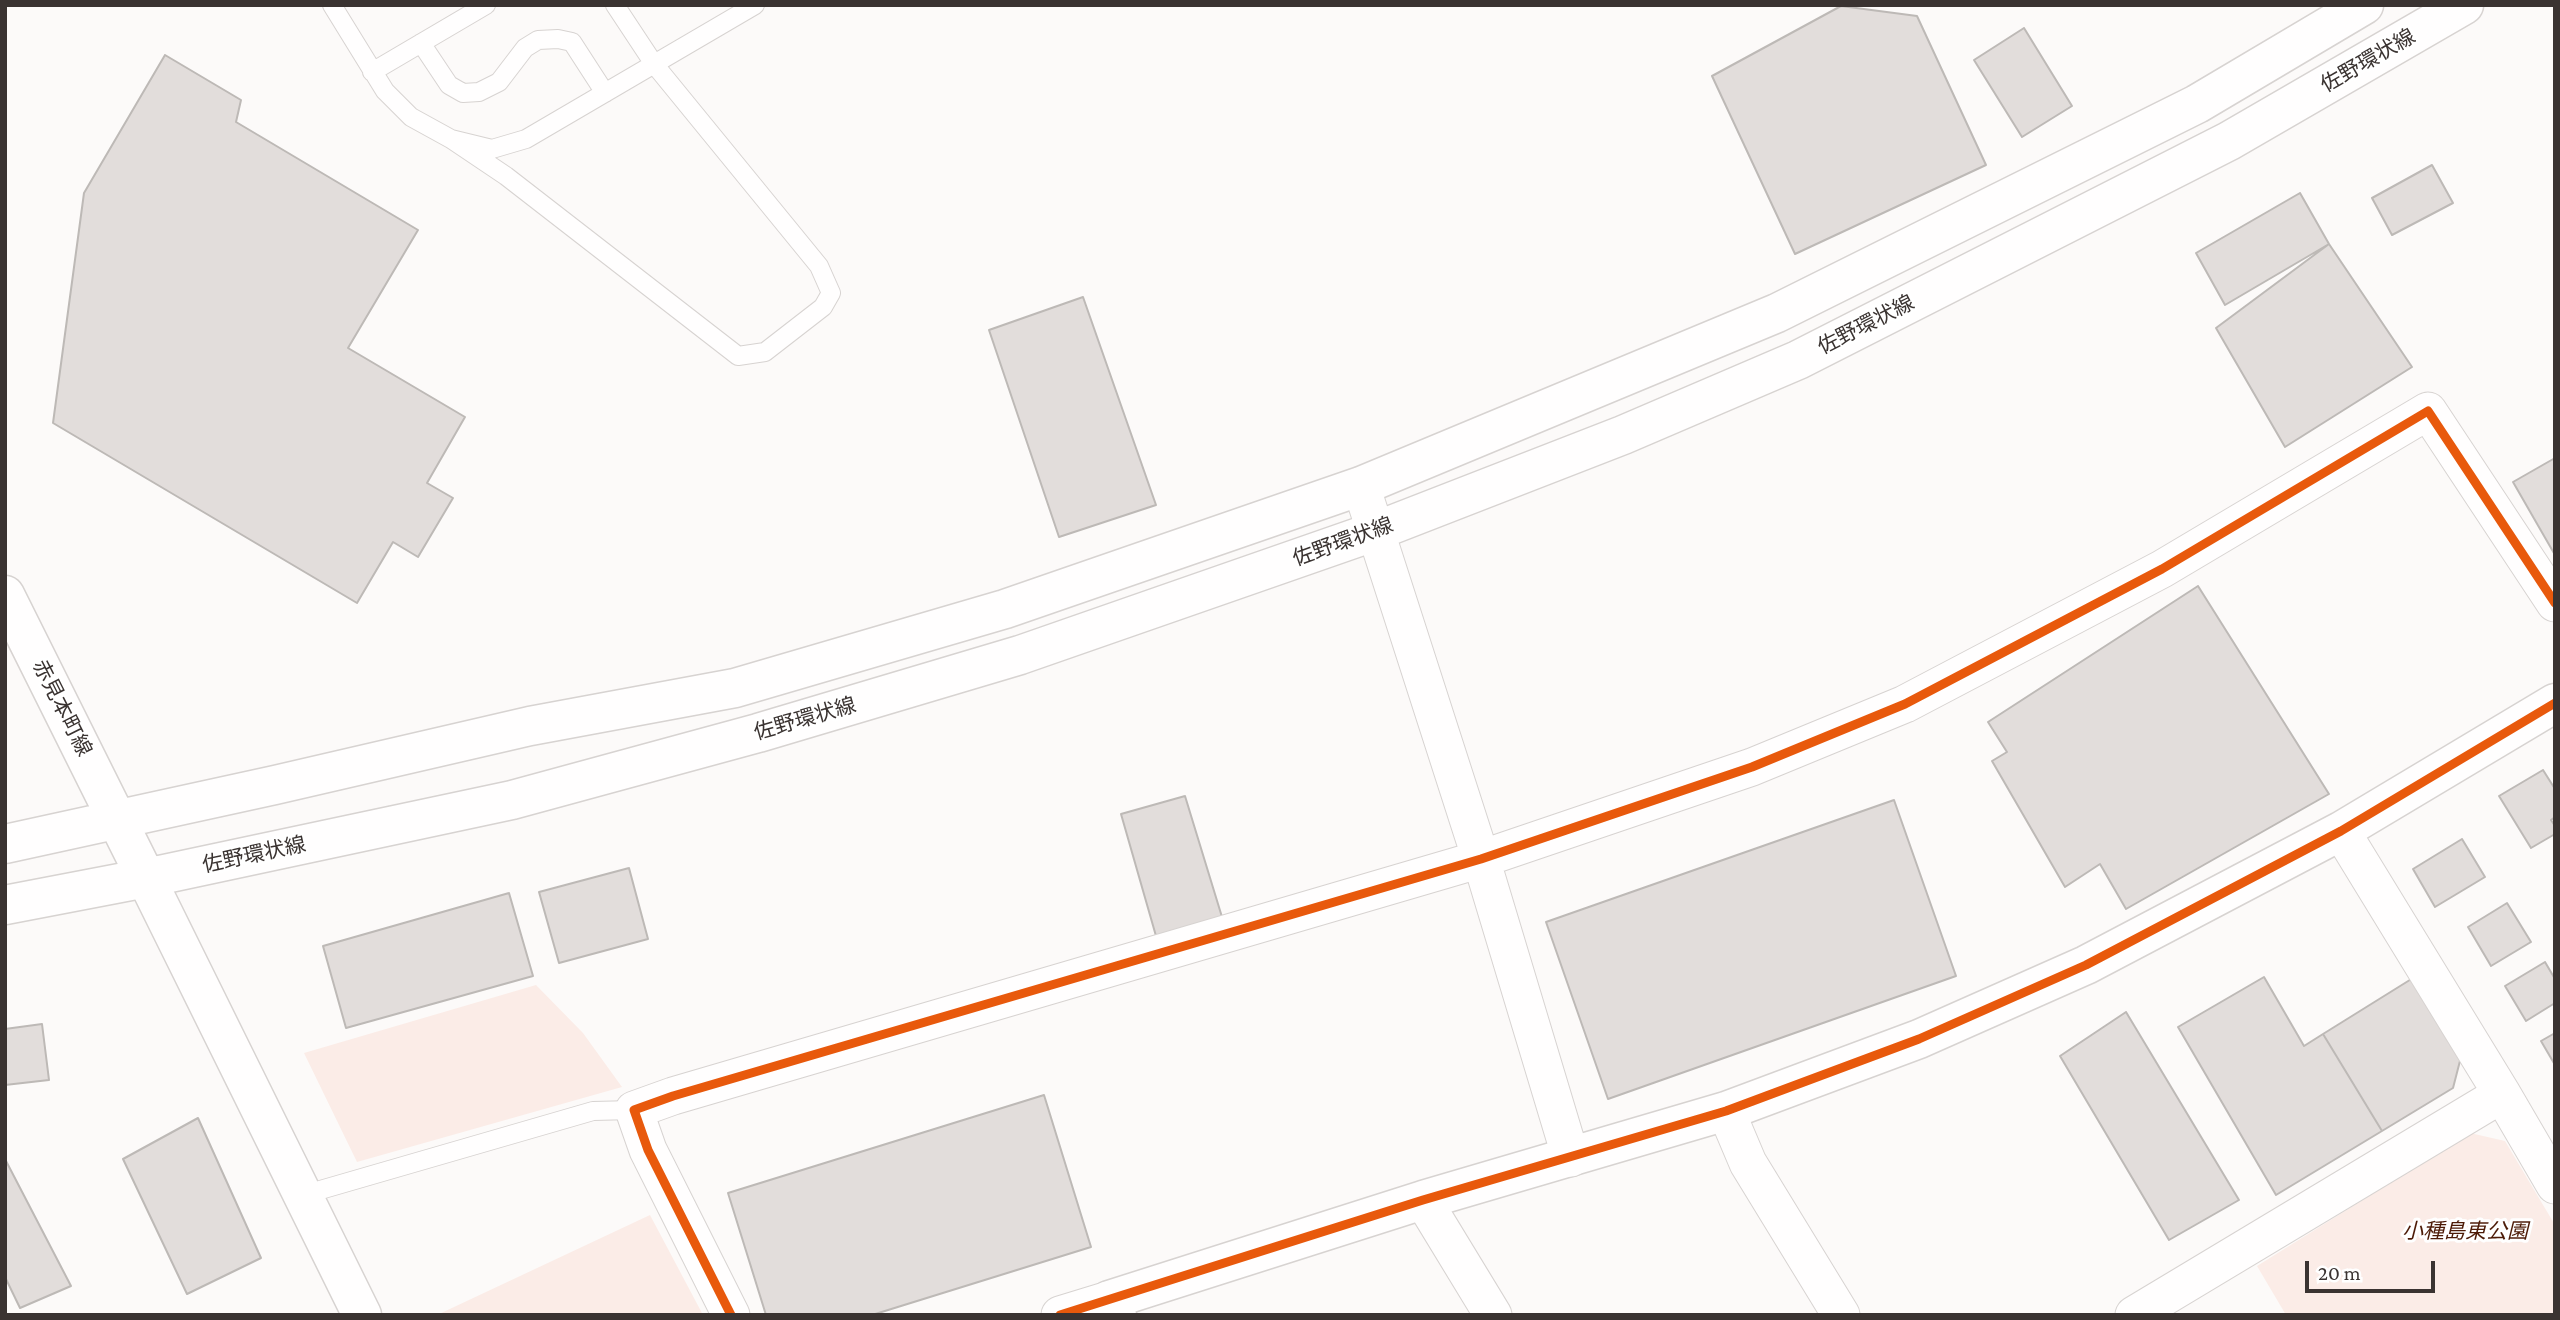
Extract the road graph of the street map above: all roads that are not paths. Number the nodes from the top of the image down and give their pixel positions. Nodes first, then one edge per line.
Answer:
1 (331, 5) edge
2 (486, 5) edge
3 (615, 5) edge
4 (755, 5) edge
5 (2364, 5) edge
6 (2464, 5) edge
7 (421, 43) junction
8 (653, 64) junction
9 (372, 72) junction
10 (605, 93) junction
11 (451, 139) junction
12 (1361, 486) junction
13 (1376, 531) junction
14 (5, 595) edge
15 (2555, 603) edge
16 (2555, 703) edge
17 (119, 820) junction
18 (2341, 831) junction
19 (5, 844) edge
20 (1481, 859) junction
21 (146, 878) junction
22 (5, 905) edge
23 (2502, 1094) junction
24 (634, 1110) junction
25 (1726, 1111) junction
26 (1571, 1158) junction
27 (2555, 1185) edge
28 (303, 1195) junction
29 (1423, 1200) junction
30 (1113, 1308) edge
31 (362, 1315) edge
32 (731, 1315) edge
33 (1060, 1315) edge
34 (1493, 1315) edge
35 (1841, 1315) edge
36 (2135, 1315) edge

1 - 9 lane
2 - 7 lane
3 - 8 lane
4 - 8 lane
5 - 12 main road
6 - 13 main road, 佐野環状線
7 - 9 lane
7 - 10 lane
8 - 10 lane
8 - 11 lane
9 - 11 lane
10 - 11 lane
12 - 13 street
12 - 17 main road
13 - 20 street
13 - 21 main road, 佐野環状線
14 - 17 main road, 赤見本町線
15 - 20 street
16 - 18 main road
17 - 19 main road
17 - 21 main road, 赤見本町線
18 - 23 street
18 - 25 main road
20 - 24 street
20 - 26 street
21 - 22 main road
21 - 28 main road, 赤見本町線
23 - 27 street
23 - 36 street
24 - 28 lane
24 - 32 street
25 - 26 main road
25 - 35 street
26 - 29 main road
28 - 31 main road, 赤見本町線
29 - 30 main road
29 - 34 street
30 - 33 street

